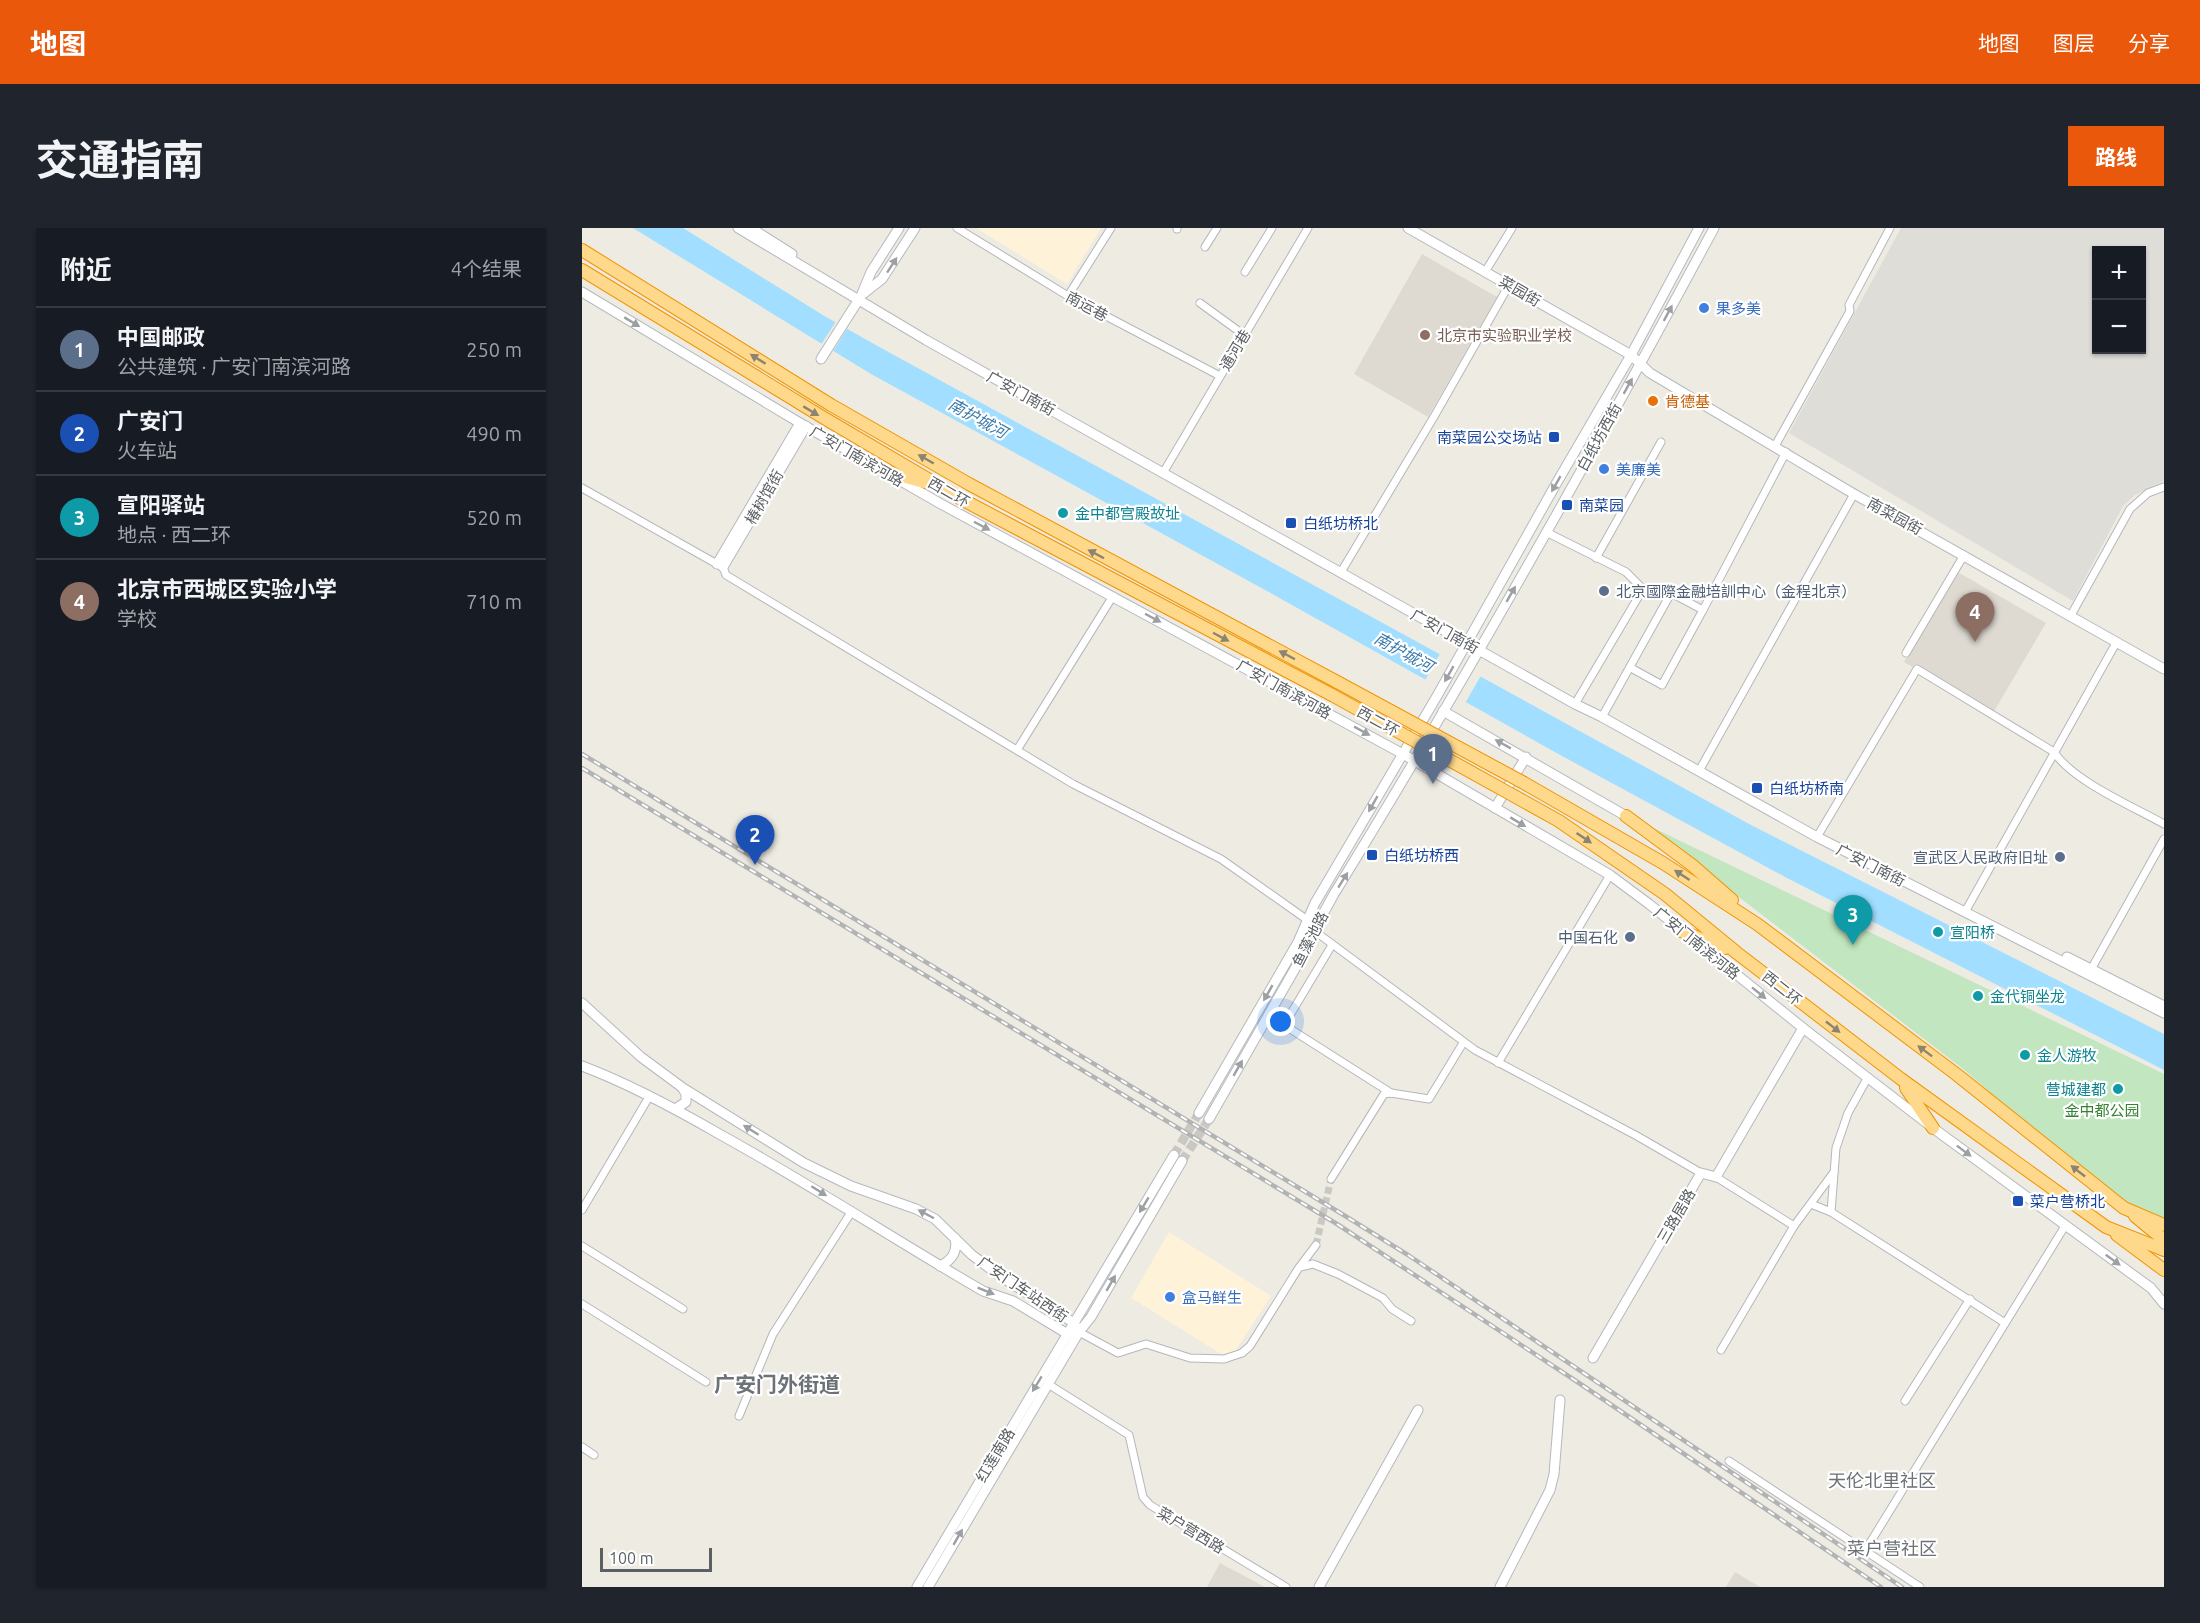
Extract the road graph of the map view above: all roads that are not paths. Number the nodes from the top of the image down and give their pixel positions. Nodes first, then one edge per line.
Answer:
1 (738, 228) edge
2 (750, 228) edge
3 (899, 228) edge
4 (915, 228) edge
5 (957, 228) edge
6 (1111, 228) edge
7 (1217, 228) edge
8 (1272, 228) edge
9 (1308, 228) edge
10 (1408, 228) edge
11 (1512, 228) edge
12 (1699, 228) edge
13 (1714, 228) edge
14 (1890, 228) edge
15 (1205, 247) dead end
16 (582, 250) edge
17 (582, 270) edge
18 (1245, 272) dead end
19 (1485, 272) junction
20 (1509, 285) junction
21 (582, 291) edge
22 (1068, 296) junction
23 (860, 298) junction
24 (1200, 303) dead end
25 (1244, 335) junction
26 (1631, 356) junction
27 (821, 359) dead end
28 (1640, 365) junction
29 (1220, 376) junction
30 (803, 424) junction
31 (1661, 442) dead end
32 (1775, 446) junction
33 (1786, 452) junction
34 (1165, 470) junction
35 (884, 471) junction
36 (940, 486) junction
37 (2164, 487) edge
38 (582, 488) edge
39 (1854, 494) junction
40 (1546, 532) junction
41 (1964, 555) junction
42 (1596, 558) junction
43 (720, 565) junction
44 (1342, 570) junction
45 (1113, 596) junction
46 (1703, 610) junction
47 (2070, 616) junction
48 (1467, 640) junction
49 (2116, 643) junction
50 (1481, 648) junction
51 (1906, 653) dead end
52 (1631, 668) junction
53 (2164, 669) edge
54 (1576, 702) junction
55 (1443, 711) junction
56 (1603, 715) junction
57 (1017, 750) junction
58 (2054, 752) junction
59 (1403, 754) junction
60 (1526, 757) junction
61 (1413, 760) junction
62 (1700, 769) junction
63 (1495, 808) junction
64 (1626, 816) joint
65 (2164, 824) edge
66 (1818, 835) junction
67 (2164, 839) edge
68 (1610, 876) junction
69 (1966, 910) junction
70 (1306, 919) junction
71 (1757, 924) junction
72 (1681, 931) junction
73 (1316, 932) junction
74 (1332, 945) junction
75 (1737, 953) junction
76 (2089, 972) junction
77 (582, 1004) edge
78 (2164, 1006) edge
79 (2164, 1013) edge
80 (1803, 1028) junction
81 (1463, 1043) junction
82 (1498, 1064) junction
83 (582, 1066) edge
84 (1868, 1077) junction
85 (1901, 1079) junction
86 (683, 1088) junction
87 (1391, 1093) junction
88 (649, 1097) junction
89 (675, 1109) junction
90 (1199, 1113) tunnel mouth
91 (1209, 1119) tunnel mouth
92 (1934, 1128) junction
93 (1178, 1158) tunnel mouth
94 (804, 1163) junction
95 (1834, 1172) junction
96 (1701, 1173) junction
97 (797, 1177) junction
98 (1716, 1177) junction
99 (1331, 1179) tunnel mouth
100 (1811, 1204) junction
101 (2124, 1208) junction
102 (582, 1210) edge
103 (852, 1211) junction
104 (1832, 1212) junction
105 (2164, 1225) edge
106 (1794, 1226) junction
107 (2065, 1226) junction
108 (2106, 1227) junction
109 (955, 1236) junction
110 (2164, 1240) edge
111 (1316, 1245) tunnel mouth
112 (582, 1246) edge
113 (2164, 1250) edge
114 (2141, 1255) junction
115 (940, 1266) junction
116 (1298, 1269) junction
117 (2164, 1270) edge
118 (2164, 1277) edge
119 (1970, 1299) junction
120 (582, 1304) edge
121 (2164, 1304) edge
122 (683, 1309) dead end
123 (1411, 1321) dead end
124 (2005, 1323) junction
125 (1076, 1328) junction
126 (1066, 1334) junction
127 (1721, 1350) dead end
128 (1593, 1358) dead end
129 (706, 1382) dead end
130 (1048, 1384) junction
131 (1560, 1400) dead end
132 (1905, 1401) dead end
133 (1418, 1410) dead end
134 (739, 1416) dead end
135 (582, 1448) edge
136 (594, 1455) dead end
137 (1729, 1461) dead end
138 (1865, 1551) junction
139 (917, 1587) edge
140 (928, 1587) edge
141 (1286, 1587) edge
142 (1319, 1587) edge
143 (1500, 1587) edge
144 (1920, 1587) edge

1 - 23 street, 广安门南街
2 - 23 street, 广安门南街
3 - 23 street
23 -> 4 street
5 - 22 street, 南运巷
6 - 22 street
7 - 15 street
8 - 18 street
9 - 25 street, 通河巷
10 - 19 street, 菜园街
11 - 19 street
12 - 26 street, 白纸坊西街
28 -> 13 street, 白纸坊西街
14 - 32 street
71 -> 16 highway, 西二环, bridge
17 -> 36 highway, 西二环
19 - 20 street, 菜园街
20 - 26 street, 菜园街
20 - 44 street
21 -> 30 street, 广安门南滨河路
22 - 29 street, 南运巷
23 - 27 street
23 - 34 street, 广安门南街
24 - 25 street
25 - 29 street, 通河巷
26 - 28 street, 南菜园街
26 -> 48 street, 白纸坊西街
28 - 32 street, 南菜园街
40 -> 28 street, 白纸坊西街
29 - 34 street, 通河巷
30 - 35 street, 广安门南滨河路
30 - 43 street, 椿树馆街
31 - 42 street
32 - 33 street, 南菜园街
33 - 39 street, 南菜园街
33 - 46 street
34 - 44 street, 广安门南街
35 - 36 highway
35 -> 45 street, 广安门南滨河路
36 -> 75 highway, 西二环, bridge
37 - 47 street
38 - 43 street
39 - 41 street, 南菜园街
39 - 62 street
40 - 42 street
50 -> 40 street, 白纸坊西街
41 - 47 street, 南菜园街
41 - 51 street
42 - 54 street
43 - 57 street
44 - 48 street, 广安门南街
45 - 57 street
45 -> 59 street, 广安门南滨河路
46 - 52 street
46 - 52 street
47 - 49 street, 南菜园街
48 - 50 street, 广安门南街
48 -> 59 street, 白纸坊西街
49 - 53 street, 南菜园街
49 - 58 street
50 - 54 street, 广安门南街
50 - 55 street, 白纸坊西街
52 - 56 street
54 - 56 street, 广安门南街
60 -> 55 street
55 - 61 street
56 - 62 street, 广安门南街
57 - 70 street
58 - 65 street
58 - 66 street
58 - 69 street
59 - 61 street, 广安门南滨河路
59 -> 70 street, 鱼藻池路
60 - 63 street
60 - 64 street
61 - 63 street, 广安门南滨河路
73 -> 61 street, 鱼藻池路
62 - 66 street, 广安门南街
63 -> 68 street, 广安门南滨河路
64 - 71 highway
66 - 69 street, 广安门南街
67 - 76 street
68 - 72 street, 广安门南滨河路
68 - 82 street
69 - 76 street, 广安门南街
70 -> 90 street, 鱼藻池路
101 -> 71 highway, 西二环
72 - 75 highway
72 -> 80 street, 广安门南滨河路
73 - 74 street
91 -> 73 street, 鱼藻池路
74 - 81 street
74 - 87 street
75 -> 85 highway, 西二环
76 - 78 street, 广安门南街
76 - 79 street, 广安门南街
77 - 86 street, 广安门车站西街
80 - 84 street, 广安门南滨河路
80 - 98 street
81 - 82 street
81 - 87 street
82 - 96 street
83 - 88 street, 广安门车站西街
84 - 92 street, 广安门南滨河路
84 - 95 street
85 - 92 highway
85 - 108 highway, 西二环
86 - 89 street
94 -> 86 street, 广安门车站西街
87 - 99 street
88 - 89 street, 广安门车站西街
88 - 102 street
89 - 97 street, 广安门车站西街
92 -> 107 street, 广安门南滨河路
93 - 125 street
94 - 97 street
109 -> 94 street, 广安门车站西街
95 - 100 street
95 - 104 street
96 - 98 street, 三路居路
96 - 128 street, 三路居路
97 -> 103 street, 广安门车站西街
98 - 106 street
100 - 104 street
100 - 106 street
101 - 105 highway, 西二环
101 - 110 highway
103 - 115 street, 广安门车站西街
103 - 134 street
104 - 119 street
106 - 127 street
107 -> 121 street, 广安门南滨河路
107 - 124 street
108 - 113 highway, 西二环
108 - 114 highway
109 - 115 street
109 - 125 street, 广安门车站西街
111 - 116 street
112 - 122 street
114 - 117 highway
114 - 118 highway
115 -> 126 street, 广安门车站西街
116 - 123 street
116 - 125 street
119 - 124 street
119 - 132 street
120 - 129 street
124 - 138 street
125 - 126 street, 广安门车站西街
125 - 130 street, 红莲南路
126 -> 139 street, 红莲南路
140 -> 130 street, 红莲南路
130 - 141 street, 菜户营西路
131 - 143 street
133 - 142 street
135 - 136 street
137 - 138 street
138 - 144 street

